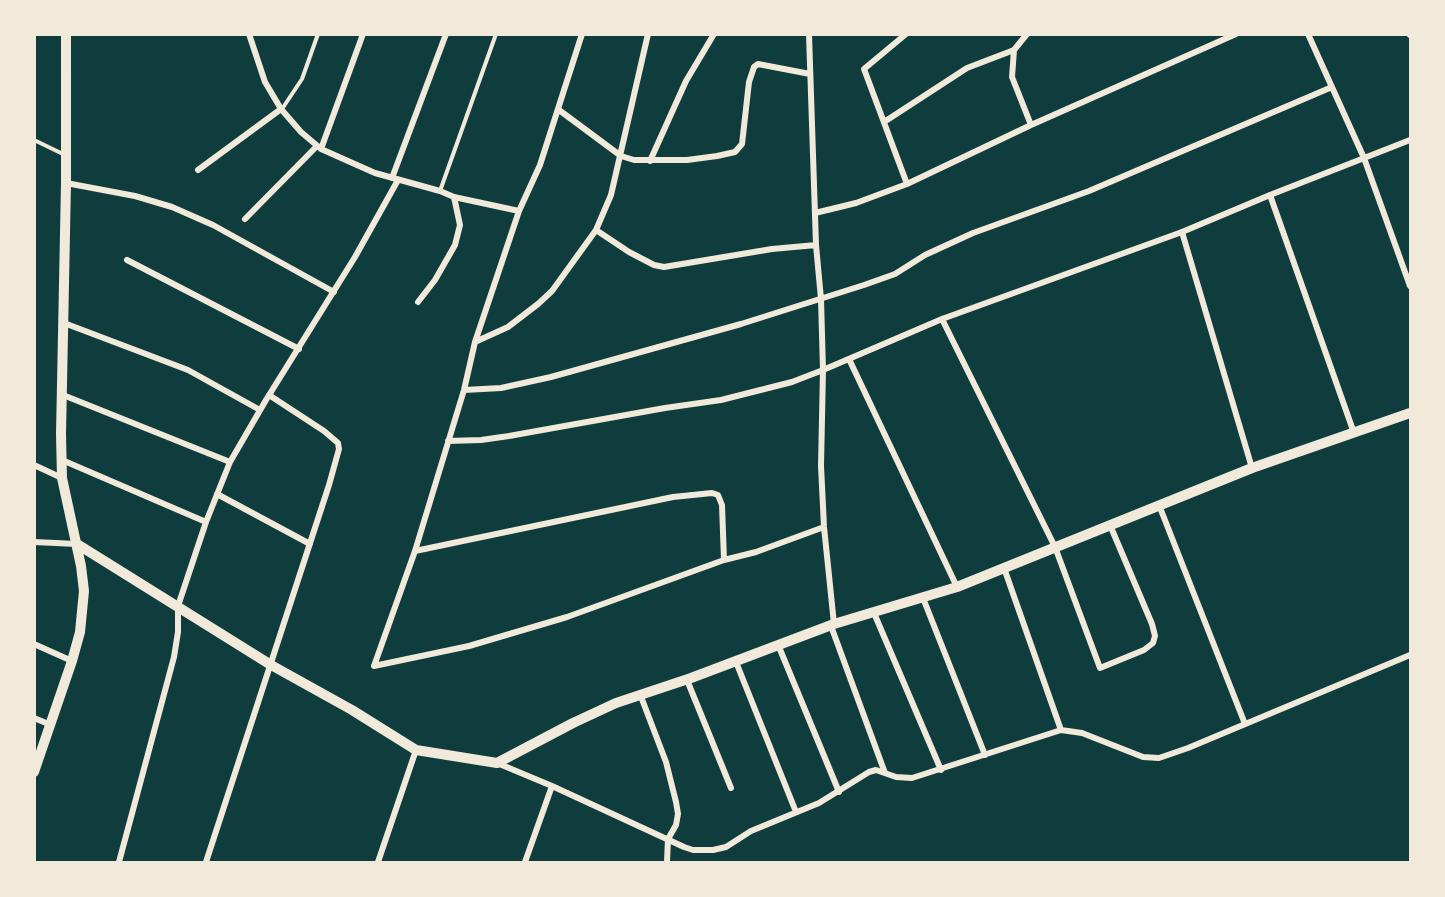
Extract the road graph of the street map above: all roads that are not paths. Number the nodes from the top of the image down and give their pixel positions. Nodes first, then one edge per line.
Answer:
1 (66, 34) edge
2 (249, 34) edge
3 (318, 34) edge
4 (363, 34) edge
5 (446, 34) edge
6 (496, 34) edge
7 (582, 34) edge
8 (648, 34) edge
9 (714, 34) edge
10 (809, 34) edge
11 (906, 34) edge
12 (1027, 34) edge
13 (1236, 34) edge
14 (1308, 34) edge
15 (1014, 50) junction
16 (810, 74) junction
17 (1332, 87) junction
18 (281, 110) junction
19 (559, 110) junction
20 (884, 122) junction
21 (1031, 125) junction
22 (34, 140) edge
23 (1410, 140) edge
24 (319, 147) junction
25 (66, 156) junction
26 (621, 156) junction
27 (1364, 158) junction
28 (650, 161) junction
29 (198, 170) dead end
30 (395, 179) junction
31 (66, 183) junction
32 (907, 184) junction
33 (440, 191) junction
34 (1269, 195) junction
35 (454, 197) junction
36 (519, 211) junction
37 (815, 213) junction
38 (245, 219) dead end
39 (596, 230) junction
40 (1182, 232) junction
41 (816, 244) junction
42 (127, 260) dead end
43 (1408, 271) edge
44 (1410, 286) edge
45 (334, 292) junction
46 (821, 299) junction
47 (418, 302) dead end
48 (942, 319) junction
49 (64, 323) junction
50 (475, 342) junction
51 (299, 349) junction
52 (849, 359) junction
53 (823, 370) junction
54 (464, 390) junction
55 (63, 395) junction
56 (269, 395) junction
57 (260, 410) junction
58 (1410, 413) edge
59 (1354, 433) junction
60 (448, 441) junction
61 (61, 460) junction
62 (230, 462) junction
63 (34, 465) edge
64 (1252, 468) junction
65 (62, 478) junction
66 (217, 494) junction
67 (1159, 504) junction
68 (206, 522) junction
69 (1110, 525) junction
70 (824, 527) junction
71 (34, 542) edge
72 (77, 544) junction
73 (310, 544) junction
74 (1055, 547) junction
75 (415, 551) junction
76 (724, 560) junction
77 (1004, 568) junction
78 (957, 587) junction
79 (923, 598) junction
80 (178, 606) junction
81 (874, 613) junction
82 (832, 625) junction
83 (34, 644) edge
84 (779, 647) junction
85 (1410, 655) edge
86 (72, 661) junction
87 (736, 662) junction
88 (271, 665) junction
89 (687, 680) junction
90 (640, 694) junction
91 (34, 718) edge
92 (1245, 724) junction
93 (52, 726) junction
94 (1061, 730) junction
95 (416, 750) junction
96 (985, 755) junction
97 (496, 763) junction
98 (941, 770) junction
99 (34, 772) edge
100 (885, 773) junction
101 (552, 786) junction
102 (731, 788) dead end
103 (839, 792) junction
104 (796, 812) junction
105 (668, 839) junction
106 (119, 862) edge
107 (207, 862) edge
108 (378, 862) edge
109 (525, 862) edge
110 (667, 862) edge

1 - 25 street
2 - 18 street
3 - 18 lane
4 - 24 street
5 - 30 street
6 - 33 lane
7 - 19 street
8 - 26 street
9 - 28 street
10 - 16 street
11 - 20 street
12 - 15 street
13 - 21 street
14 - 17 street
15 - 20 street
15 - 21 street
16 - 28 street
16 - 37 street
17 - 27 street
17 - 46 street
18 - 24 street
18 - 29 street
19 - 26 street
19 - 36 street
20 - 32 street
21 - 32 street
22 - 25 lane
23 - 27 street
24 - 30 street
24 - 38 street
25 - 31 street
26 - 28 street
26 - 39 street
27 - 34 street
27 - 43 street
30 - 33 street
30 - 45 street
31 - 45 street
31 - 49 street
32 - 37 street
33 - 35 street
34 - 40 street
34 - 59 street
35 - 36 street
35 - 47 street
36 - 50 street
37 - 41 street
39 - 41 street
39 - 50 street
40 - 48 street
40 - 64 street
41 - 46 street
42 - 51 street
43 - 44 street
45 - 51 street
46 - 53 street
46 - 54 street
48 - 52 street
48 - 74 street
49 - 55 street
49 - 57 street
50 - 54 street
51 - 56 street
52 - 53 street
52 - 78 street
53 - 60 street
53 - 70 street
54 - 60 street
55 - 61 street
55 - 62 street
56 - 57 street
56 - 73 street
57 - 62 street
58 - 59 street
59 - 64 street
60 - 75 street
61 - 65 street
61 - 68 street
62 - 66 street
63 - 65 street
64 - 67 street
65 - 72 street
66 - 68 street
66 - 73 street
67 - 69 street
67 - 92 street
68 - 80 street
69 - 74 street
69 - 74 street
70 - 76 street
70 - 82 street
71 - 72 street
72 - 80 street
72 - 86 street
73 - 88 street
74 - 77 street
75 - 76 street
75 - 76 street
77 - 78 street
77 - 94 street
78 - 79 street
79 - 81 street
79 - 96 street
80 - 88 street
80 - 106 street
81 - 82 street
81 - 98 street
82 - 84 street
82 - 100 street
83 - 86 street
84 - 87 street
84 - 103 street
85 - 92 street
86 - 93 street
87 - 89 street
87 - 104 street
88 - 95 street
88 - 107 street
89 - 90 street
89 - 102 street
90 - 97 street
90 - 105 street
91 - 93 street
92 - 94 street
93 - 99 street
94 - 96 street
95 - 97 street
95 - 108 street
96 - 98 street
97 - 101 street
98 - 100 street
100 - 103 street
101 - 105 street
101 - 109 street
103 - 104 street
104 - 105 street
105 - 110 street

